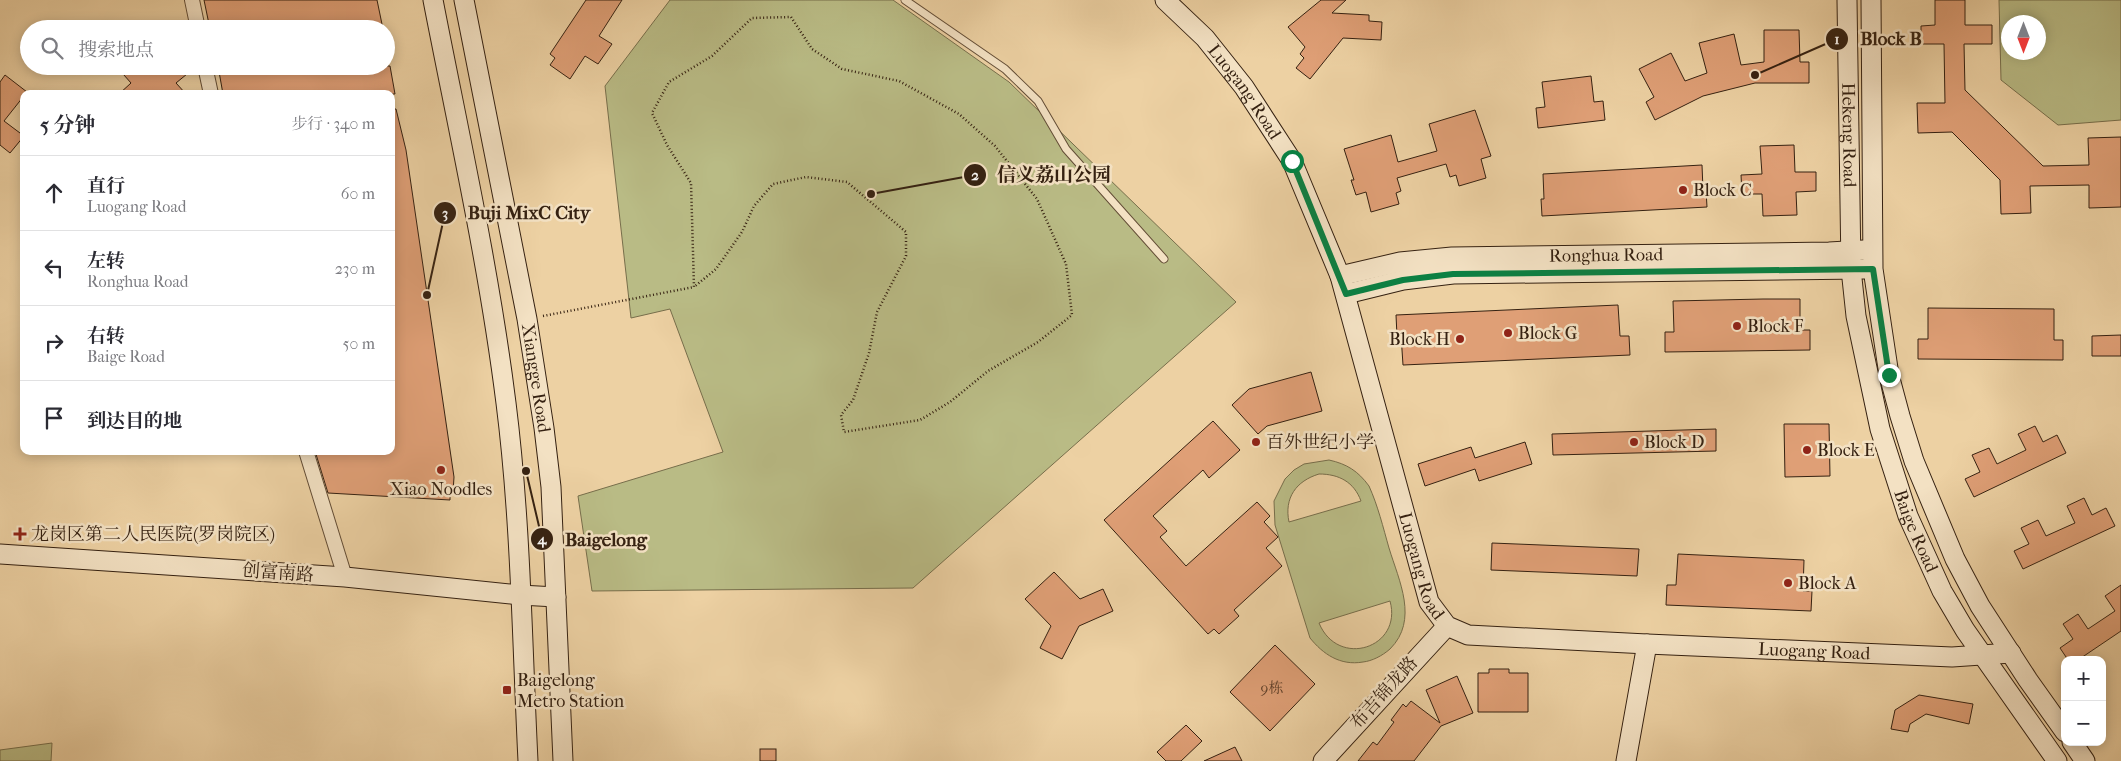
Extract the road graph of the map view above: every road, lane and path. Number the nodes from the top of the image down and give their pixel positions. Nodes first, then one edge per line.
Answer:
1 (192, 0) edge
2 (433, 0) edge
3 (464, 0) edge
4 (905, 0) edge
5 (1165, 0) edge
6 (1847, 0) edge
7 (1871, 0) edge
8 (196, 20) edge
9 (207, 75) edge
10 (210, 90) edge
11 (1872, 249) junction
12 (1164, 259) dead end
13 (1851, 260) junction
14 (1873, 269) junction
15 (1343, 285) junction
16 (694, 287) junction
17 (527, 319) junction
18 (307, 455) edge
19 (0, 554) edge
20 (345, 577) junction
21 (520, 595) junction
22 (556, 597) junction
23 (1447, 626) junction
24 (1647, 644) junction
25 (2011, 653) junction
26 (1982, 656) junction
27 (2061, 726) edge
28 (2075, 746) edge
29 (528, 761) edge
30 (563, 761) edge
31 (1323, 761) edge
32 (1626, 761) edge
33 (2057, 761) edge
34 (2085, 761) edge

1 - 8 street
2 - 21 street, Xiangge Road
3 - 17 street, Xiangge Road
4 - 12 lane
5 - 15 street, Luogang Road
6 - 13 street, Hekeng Road
7 - 11 street, Hekeng Road
9 - 10 street
11 - 13 street, Ronghua Road
11 - 14 street, Baige Road
13 - 14 street, Ronghua Road
13 - 15 street, Ronghua Road
13 - 26 street, Baige Road
14 - 25 street, Baige Road
15 - 23 street, Luogang Road
16 - 16 path
16 - 17 path
17 - 22 street, Xiangge Road
18 - 20 street
19 - 20 street, 创富南路
20 - 21 street, 创富南路
21 - 22 street, 创富南路
21 - 29 street, Xiangge Road
22 - 30 street, Xiangge Road
23 - 24 street, Luogang Road
23 - 31 street, 布吉锦龙路
24 - 26 street, Luogang Road
24 - 32 street
25 - 26 street, Luogang Road
25 - 27 street, Baige Road
26 - 33 street, Baige Road
28 - 34 street

